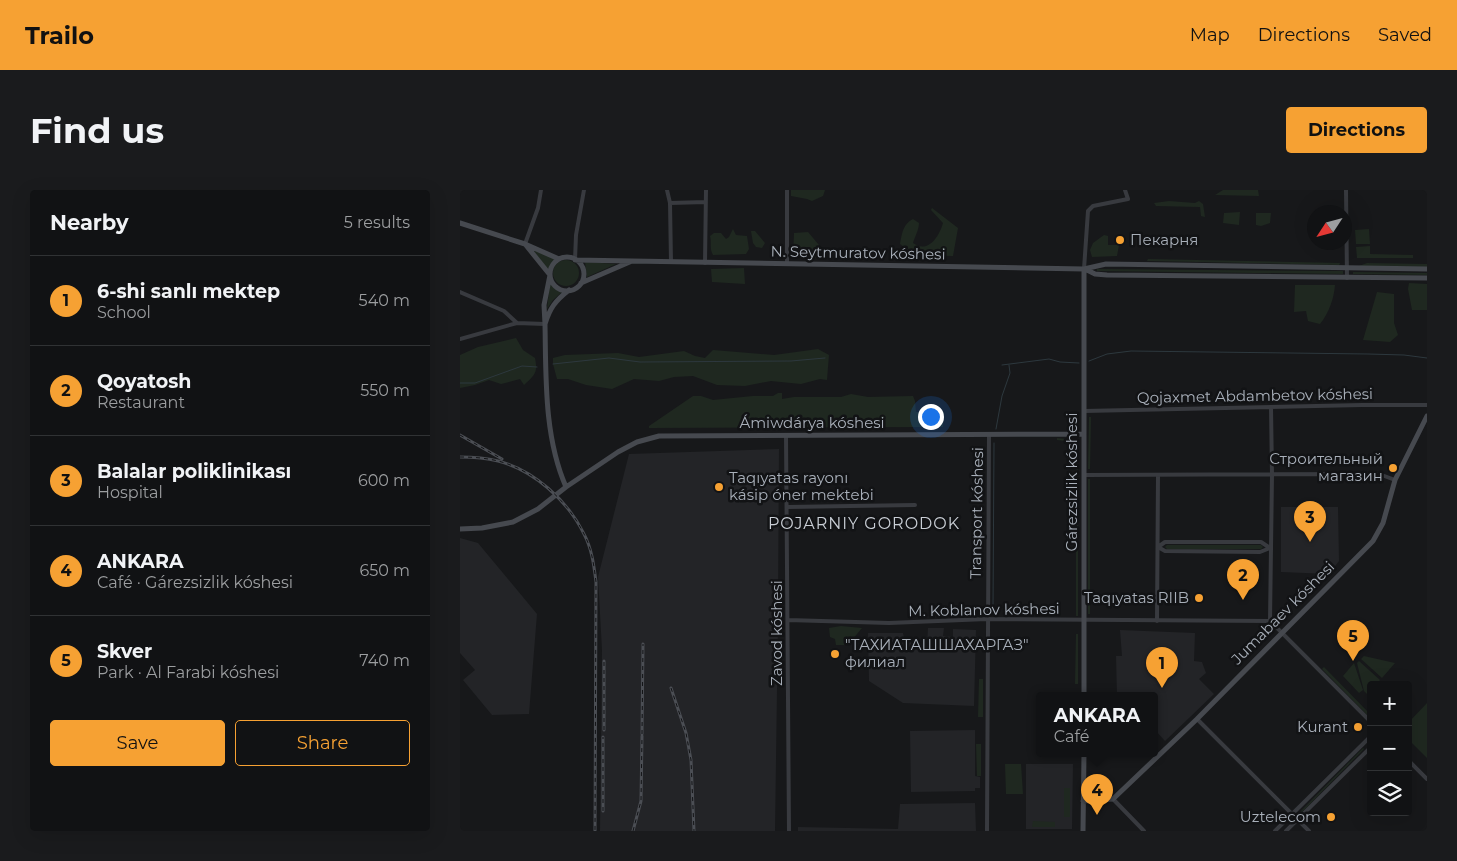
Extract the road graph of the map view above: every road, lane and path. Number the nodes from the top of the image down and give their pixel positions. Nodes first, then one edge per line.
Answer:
1 (541, 190) edge
2 (584, 190) edge
3 (666, 190) edge
4 (706, 190) edge
5 (787, 190) edge
6 (1125, 190) edge
7 (1346, 190) edge
8 (706, 202) junction
9 (670, 203) junction
10 (460, 223) edge
11 (525, 244) junction
12 (559, 259) junction
13 (575, 260) junction
14 (632, 261) junction
15 (672, 262) junction
16 (705, 263) junction
17 (787, 264) junction
18 (1347, 268) junction
19 (1084, 269) junction
20 (1427, 269) edge
21 (550, 275) junction
22 (1347, 278) junction
23 (1427, 278) edge
24 (581, 282) junction
25 (569, 290) junction
26 (460, 292) edge
27 (517, 322) junction
28 (545, 324) junction
29 (460, 339) edge
30 (1427, 405) edge
31 (1271, 407) junction
32 (1084, 411) junction
33 (1427, 416) edge
34 (1084, 434) junction
35 (989, 435) junction
36 (786, 436) junction
37 (1085, 475) junction
38 (1158, 476) junction
39 (1272, 476) junction
40 (1395, 480) junction
41 (566, 487) junction
42 (915, 505) dead end
43 (787, 508) junction
44 (460, 529) edge
45 (1158, 547) junction
46 (1270, 548) junction
47 (987, 619) junction
48 (788, 620) junction
49 (1084, 621) junction
50 (1157, 621) junction
51 (1270, 621) junction
52 (1282, 632) junction
53 (1084, 692) edge
54 (1367, 718) edge
55 (1197, 719) junction
56 (1367, 740) edge
57 (1367, 751) edge
58 (1158, 756) edge
59 (1084, 757) edge
60 (1157, 757) edge
61 (1412, 764) edge
62 (1427, 779) edge
63 (1113, 799) junction
64 (1083, 801) junction
65 (1292, 814) junction
66 (1298, 820) junction
67 (789, 831) edge
68 (987, 831) edge
69 (1083, 831) edge
70 (1144, 831) edge
71 (1275, 831) edge
72 (1286, 831) edge
73 (1309, 831) edge

1 - 11 street
2 - 13 street
3 - 9 street
4 - 8 street
5 - 17 street
6 - 19 street
7 - 18 street
8 - 9 street
8 - 16 street
9 - 15 street
10 - 11 street
11 - 12 street
11 - 21 street
12 - 13 street
12 - 21 street
13 - 14 street, N. Seytmuratov kóshesi
13 - 24 street
14 - 15 street, N. Seytmuratov kóshesi
14 - 24 street
15 - 16 street, N. Seytmuratov kóshesi
16 - 17 street, N. Seytmuratov kóshesi
17 - 19 street, N. Seytmuratov kóshesi
18 - 19 street
18 - 20 street
18 - 22 street
19 - 22 street
19 - 32 street, Gárezsizlik kóshesi
21 - 25 street
21 - 28 street
22 - 23 street
24 - 25 street
25 - 28 street
26 - 27 street
27 - 28 street
27 - 29 street
28 - 41 street
30 - 31 street, Qojaxmet Abdambetov kóshesi
31 - 32 street, Qojaxmet Abdambetov kóshesi
31 - 39 street
32 - 34 street, Gárezsizlik kóshesi
33 - 40 street, Jumabaev kóshesi
34 - 35 street, Ámiwdárya kóshesi
34 - 37 street, Gárezsizlik kóshesi
35 - 36 street, Ámiwdárya kóshesi
35 - 47 street, Transport kóshesi
36 - 41 street, Ámiwdárya kóshesi
36 - 43 street, Zavod kóshesi
37 - 38 street
37 - 49 street, Gárezsizlik kóshesi
38 - 39 street
38 - 45 street
39 - 40 street
39 - 46 street
40 - 52 street, Jumabaev kóshesi
41 - 44 street, Ámiwdárya kóshesi
42 - 43 street
43 - 48 street, Zavod kóshesi
45 - 46 street
45 - 46 street
45 - 50 street
46 - 51 street
47 - 48 street, M. Koblanov kóshesi
47 - 49 street, M. Koblanov kóshesi
47 - 68 street, Transport kóshesi
48 - 67 street, Zavod kóshesi
49 - 50 street, M. Koblanov kóshesi
49 - 53 street, Gárezsizlik kóshesi
50 - 51 street, M. Koblanov kóshesi
51 - 52 street
52 - 54 street
52 - 55 street, Jumabaev kóshesi
55 - 58 street, Jumabaev kóshesi
55 - 65 street
56 - 65 street
57 - 66 street
59 - 64 street
60 - 63 street, Jumabaev kóshesi
61 - 62 street
63 - 64 street
63 - 70 street
64 - 69 street
65 - 66 street
65 - 71 street
66 - 72 street
66 - 73 street

